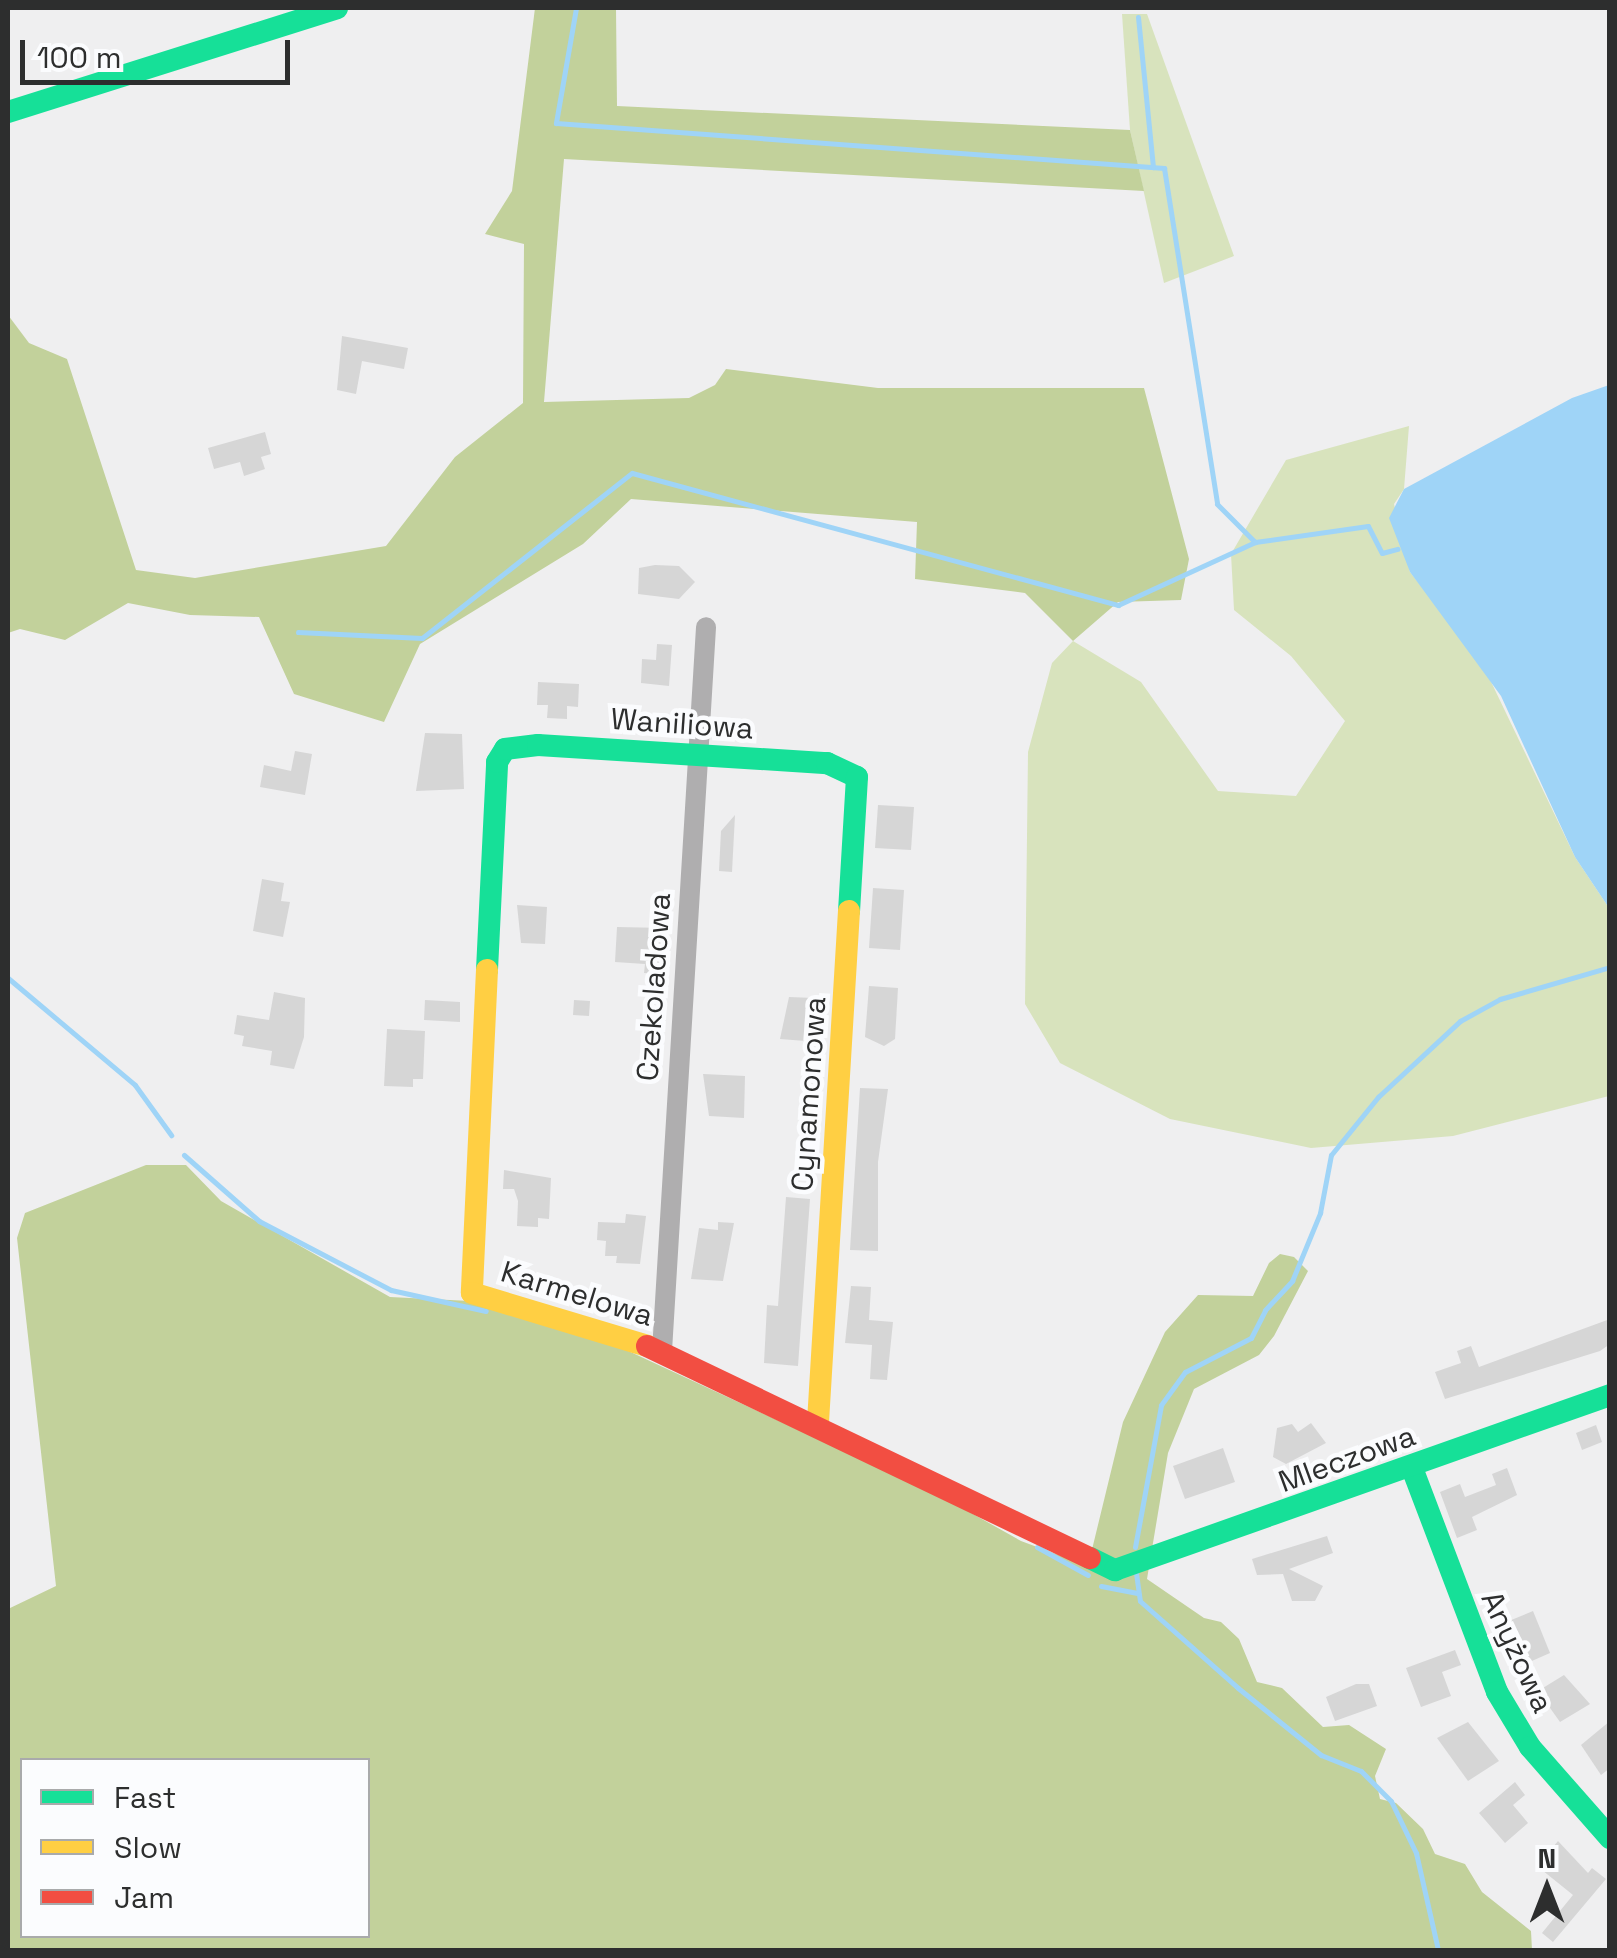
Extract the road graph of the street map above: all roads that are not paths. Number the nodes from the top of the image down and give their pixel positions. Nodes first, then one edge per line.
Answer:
1 (336, 8) edge
2 (8, 112) edge
3 (706, 627) dead end
4 (506, 749) joint
5 (699, 754) junction
6 (853, 771) joint
7 (662, 1351) junction
8 (1610, 1395) edge
9 (818, 1422) junction
10 (1412, 1468) junction
11 (1102, 1568) joint
12 (1610, 1838) edge

1 - 2 street
3 - 5 street, Czekoladowa
4 - 5 street, Waniliowa
4 - 7 street, Karmelowa
5 - 6 street, Waniliowa
5 - 7 street, Czekoladowa
6 - 9 street, Cynamonowa
7 - 9 street, Karmelowa
8 - 10 street, Mleczowa
9 - 11 street, Karmelowa
10 - 11 street, Mleczowa
10 - 12 street, Anyżowa

